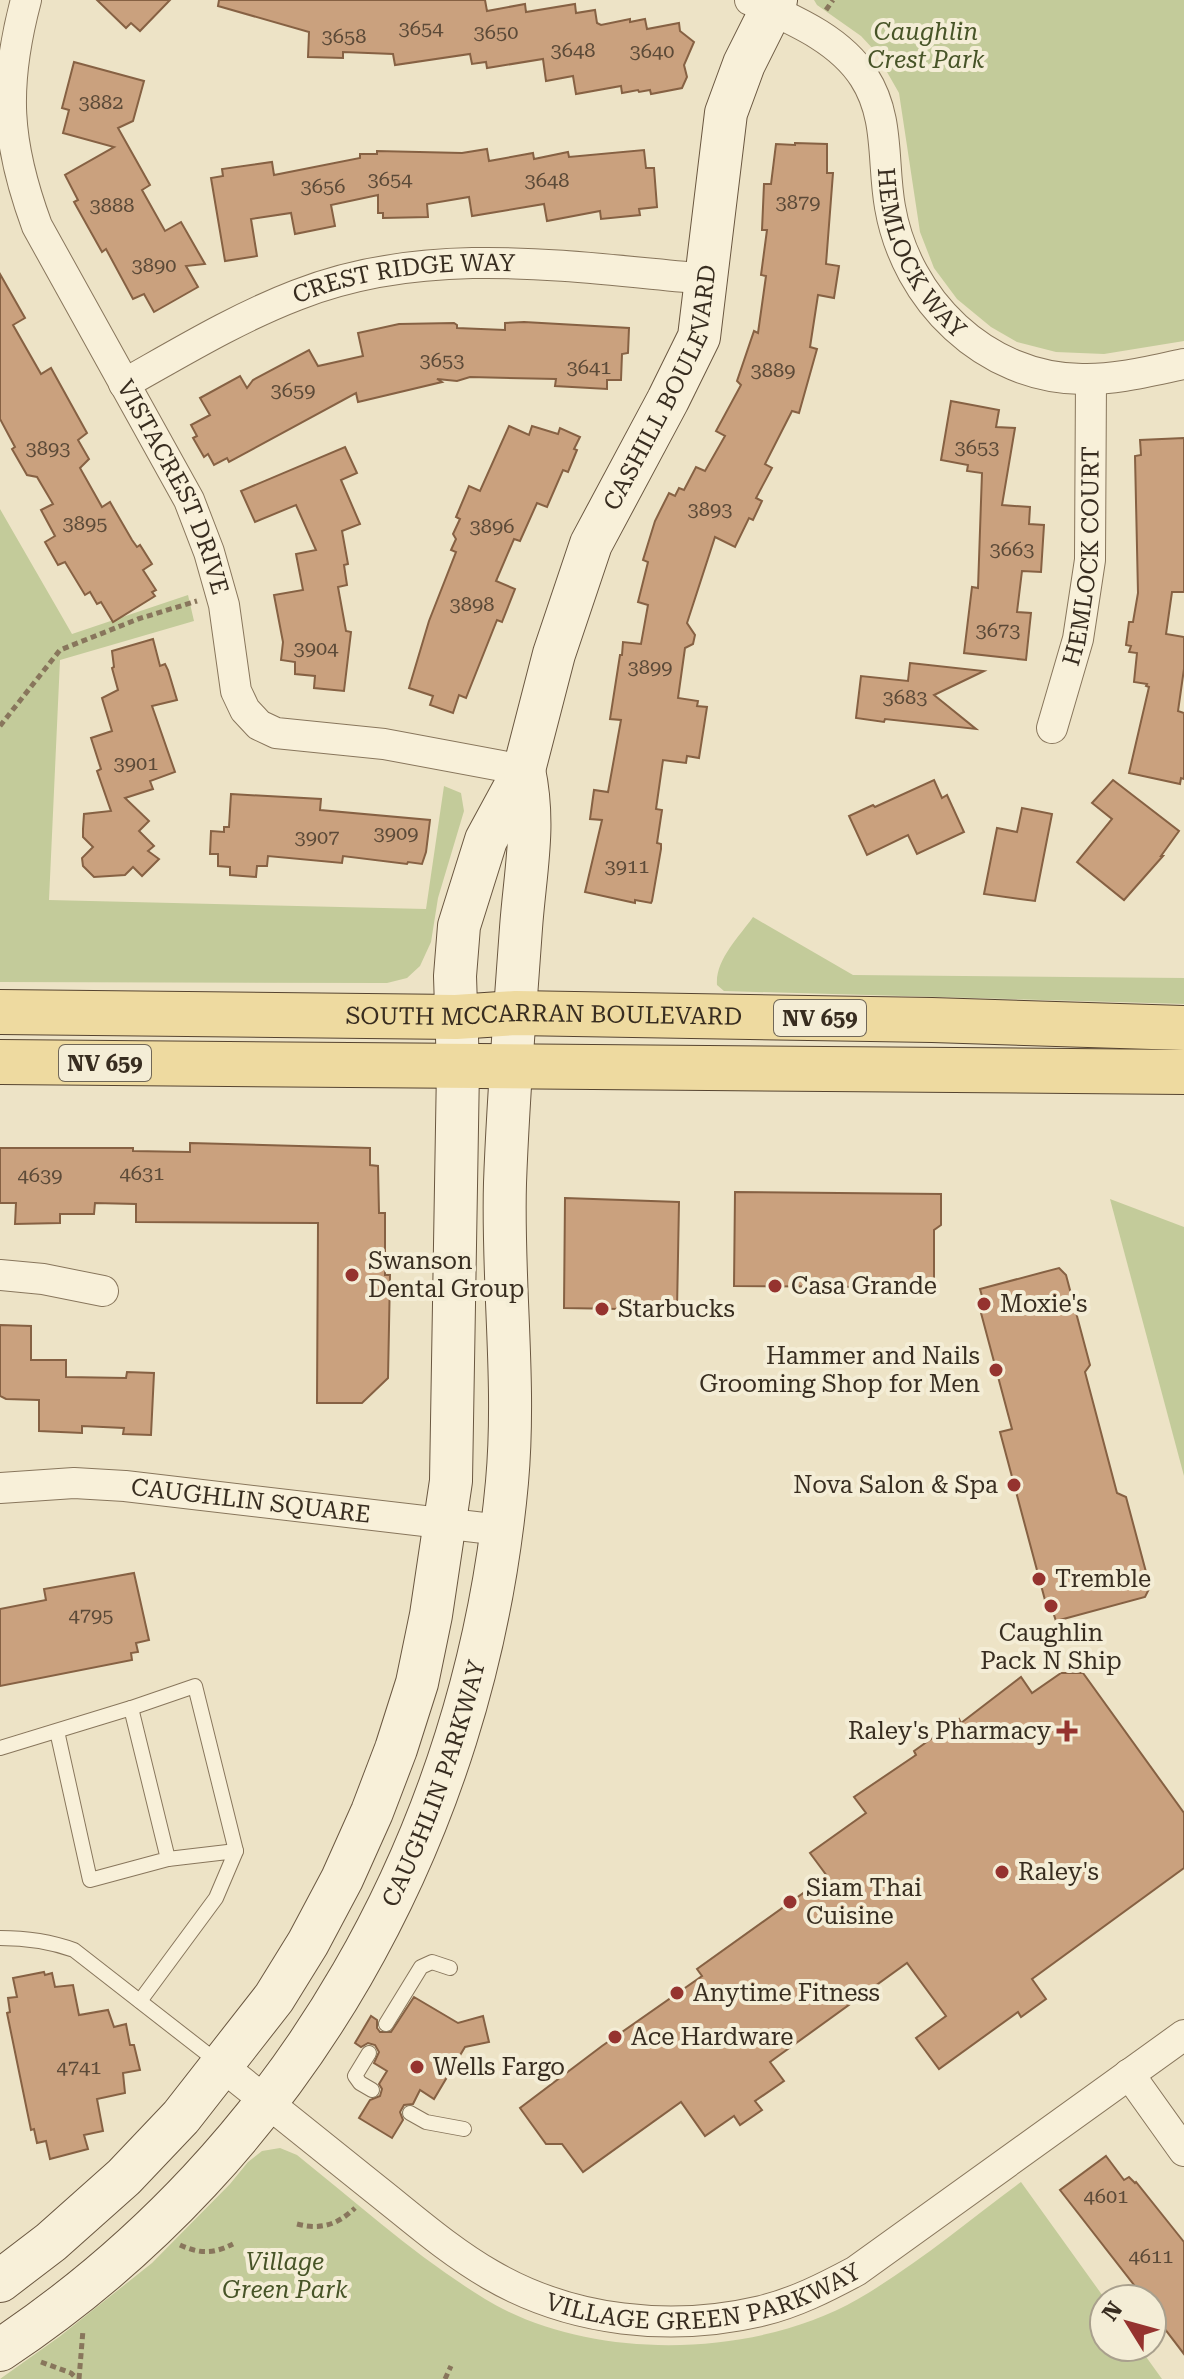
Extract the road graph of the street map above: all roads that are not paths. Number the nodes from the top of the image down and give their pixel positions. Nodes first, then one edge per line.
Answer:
1 (26, 0) edge
2 (766, 3) edge
3 (706, 279) junction
4 (1184, 364) edge
5 (1091, 379) junction
6 (124, 384) junction
7 (1052, 728) dead end
8 (524, 770) junction
9 (0, 1012) edge
10 (516, 1013) junction
11 (456, 1017) junction
12 (1184, 1028) edge
13 (0, 1062) edge
14 (513, 1065) junction
15 (458, 1068) junction
16 (1184, 1072) edge
17 (0, 1275) edge
18 (103, 1291) dead end
19 (0, 1488) edge
20 (445, 1524) junction
21 (501, 1530) junction
22 (131, 1708) junction
23 (57, 1731) junction
24 (0, 1748) edge
25 (236, 1851) junction
26 (168, 1859) junction
27 (0, 1938) edge
28 (450, 1968) dead end
29 (140, 2001) junction
30 (386, 2024) dead end
31 (1184, 2035) edge
32 (369, 2053) dead end
33 (222, 2066) junction
34 (1129, 2074) junction
35 (372, 2090) dead end
36 (267, 2102) junction
37 (410, 2113) dead end
38 (464, 2129) dead end
39 (1184, 2151) edge
40 (0, 2281) edge
41 (16, 2355) edge

1 - 6 street, VISTACREST DRIVE
2 - 3 street, CASHILL BOULEVARD
2 - 5 street, HEMLOCK WAY
3 - 6 street, CREST RIDGE WAY
3 - 8 street, CASHILL BOULEVARD
4 - 5 street, HEMLOCK WAY
5 - 7 street, HEMLOCK COURT
6 - 8 street, VISTACREST DRIVE
8 - 10 street, CASHILL BOULEVARD
8 - 11 street, CASHILL BOULEVARD
9 - 11 main road, SOUTH MCCARRAN BOULEVARD / NV 659
10 - 11 main road, SOUTH MCCARRAN BOULEVARD / NV 659
10 - 12 main road, SOUTH MCCARRAN BOULEVARD / NV 659
10 - 14 street, CASHILL BOULEVARD
11 - 15 street, CASHILL BOULEVARD
13 - 15 main road, SOUTH MCCARRAN BOULEVARD / NV 659
14 - 15 main road, SOUTH MCCARRAN BOULEVARD / NV 659
14 - 16 main road, SOUTH MCCARRAN BOULEVARD / NV 659
14 - 21 street, CAUGHLIN PARKWAY
15 - 20 street, CAUGHLIN PARKWAY
17 - 18 street
19 - 20 street, CAUGHLIN SQUARE
20 - 21 street, CAUGHLIN SQUARE
20 - 33 street, CAUGHLIN PARKWAY
21 - 36 street, CAUGHLIN PARKWAY
22 - 23 lane
22 - 25 lane
22 - 26 lane
23 - 24 lane
23 - 26 lane
25 - 26 lane
25 - 29 lane
27 - 29 lane
28 - 30 lane
29 - 33 lane
31 - 34 street, VILLAGE GREEN PARKWAY
32 - 35 lane
33 - 36 street, VILLAGE GREEN PARKWAY
33 - 40 street, CAUGHLIN PARKWAY
34 - 36 street, VILLAGE GREEN PARKWAY
34 - 39 street
36 - 41 street, CAUGHLIN PARKWAY
37 - 38 lane

